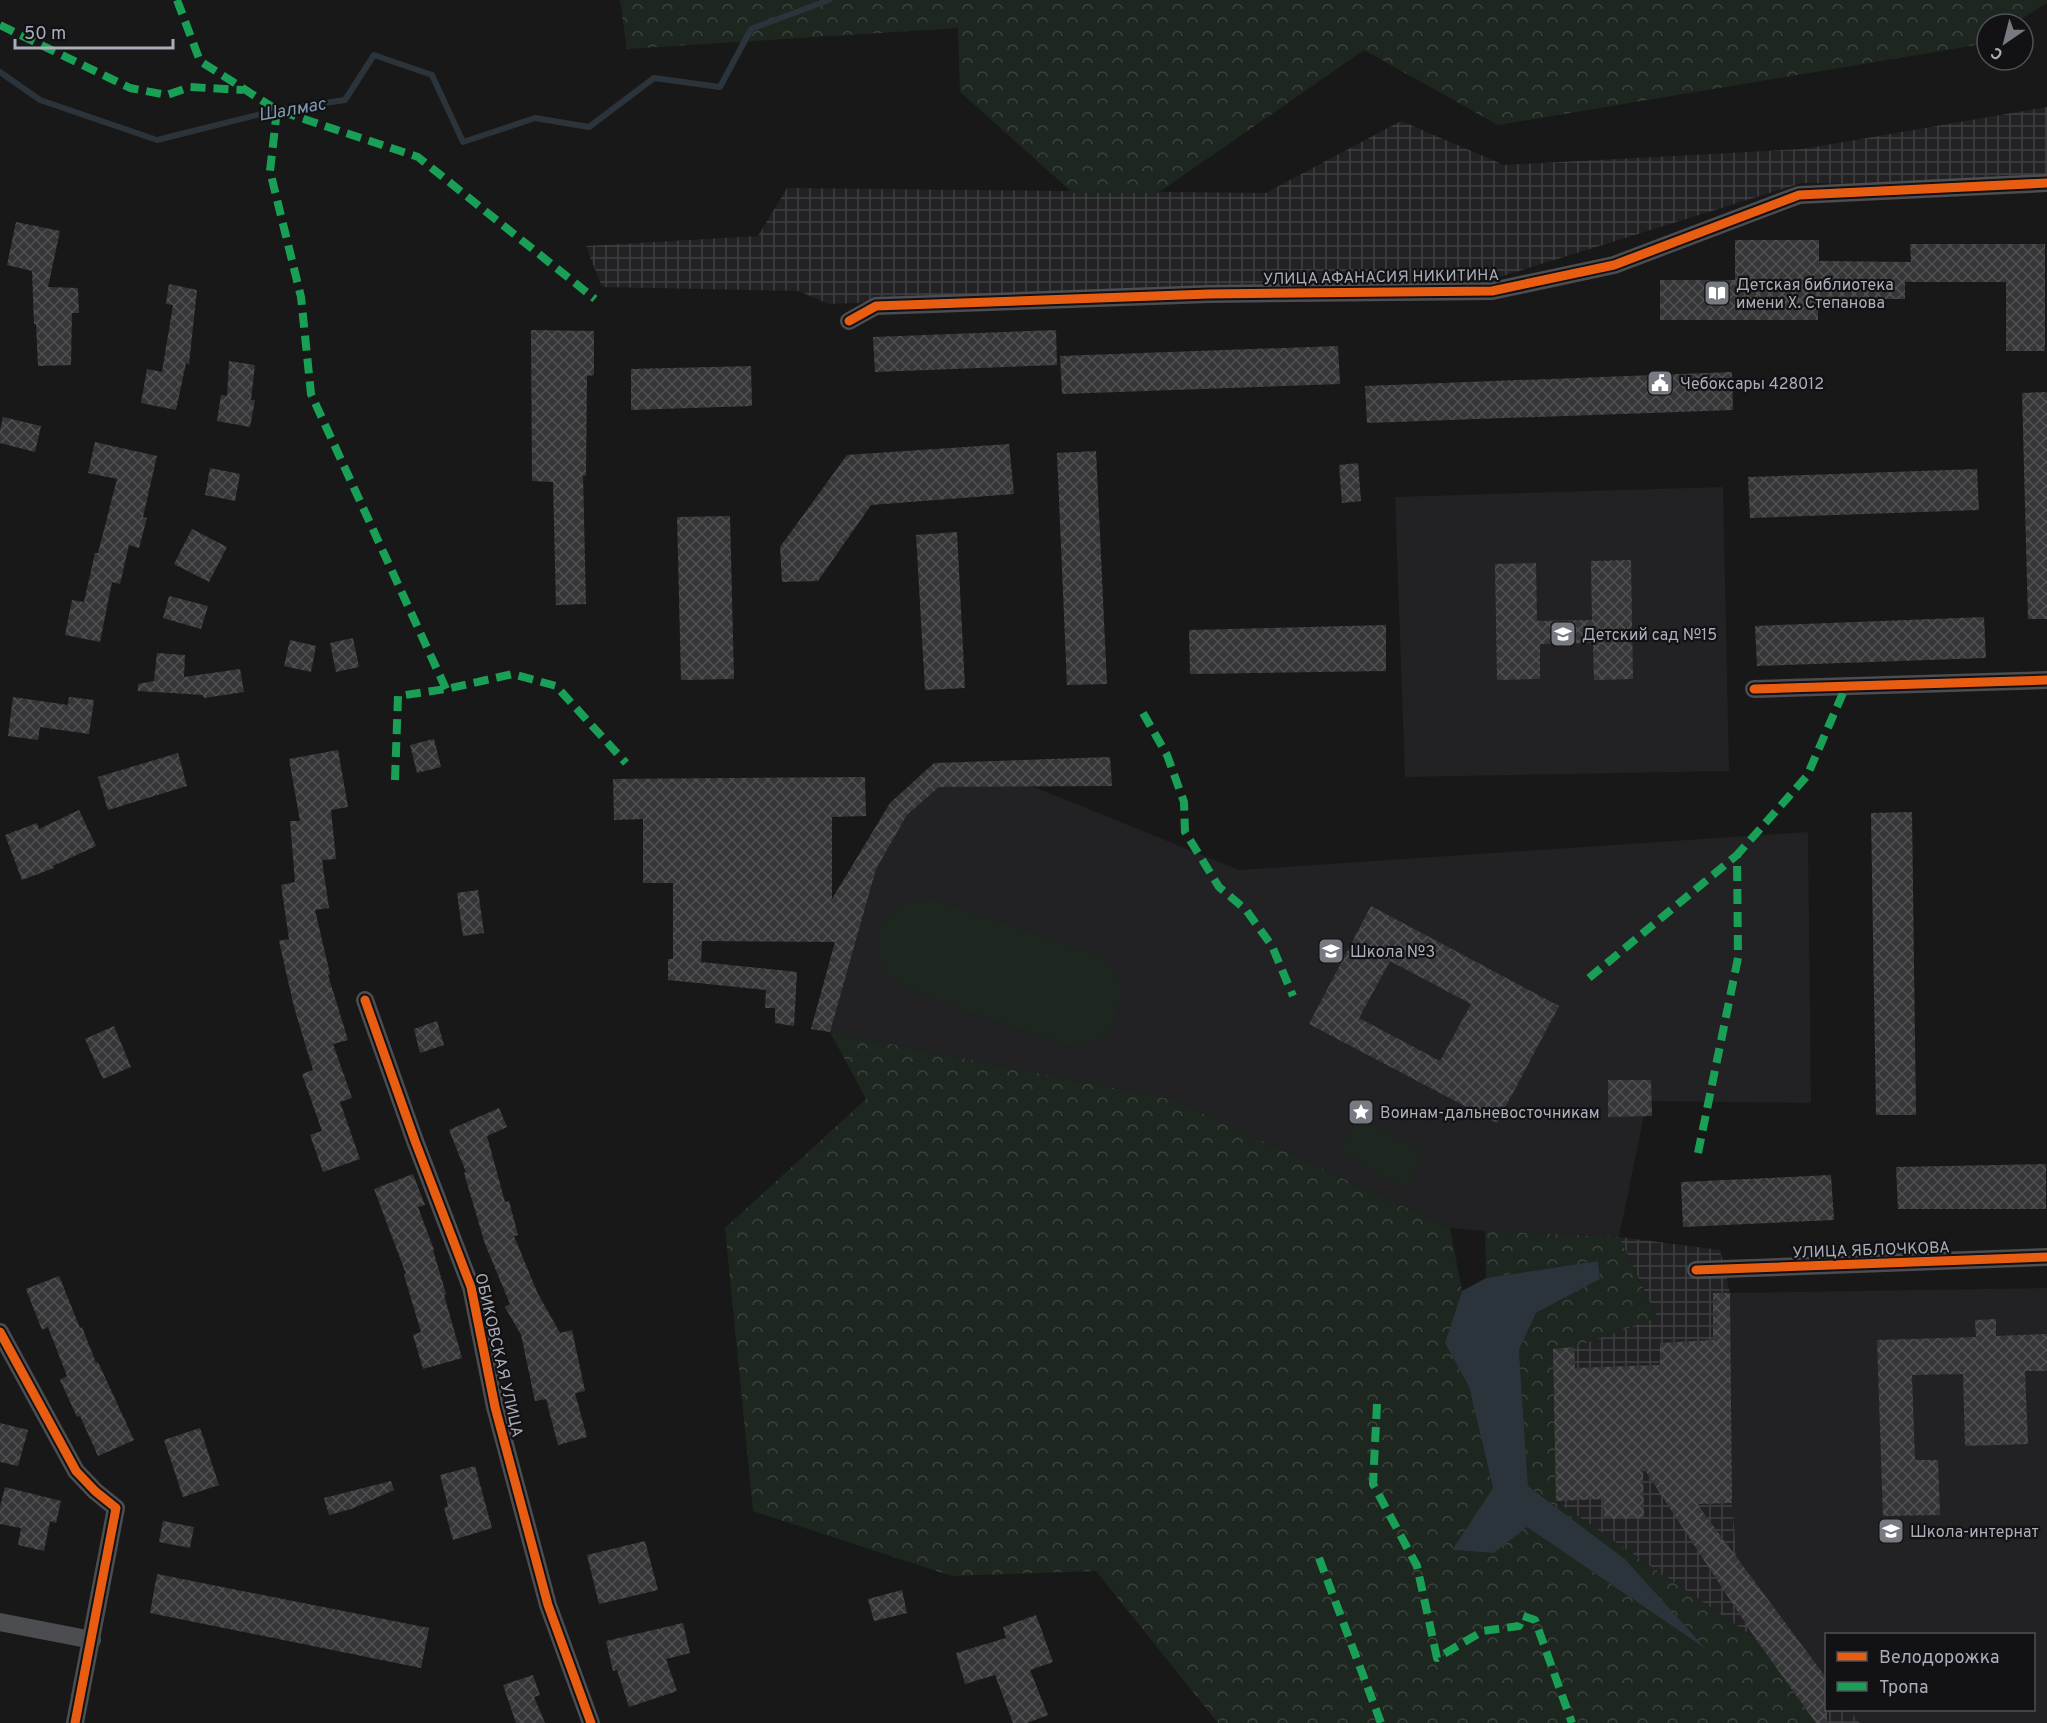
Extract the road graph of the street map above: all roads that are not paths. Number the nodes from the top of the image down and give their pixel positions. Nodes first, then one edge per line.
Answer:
1 (2047, 183) edge
2 (849, 321) dead end
3 (2047, 680) edge
4 (1754, 689) dead end
5 (365, 1000) dead end
6 (2047, 1257) edge
7 (1696, 1270) dead end
8 (0, 1332) edge
9 (0, 1622) edge
10 (92, 1640) junction
11 (75, 1723) edge
12 (591, 1723) edge

1 - 2 street, УЛИЦА АФАНАСИЯ НИКИТИНА
3 - 4 street
5 - 12 street, ОБИКОВСКАЯ УЛИЦА
6 - 7 street, УЛИЦА ЯБЛОЧКОВА
8 - 10 street
9 - 10 street
10 - 11 street

